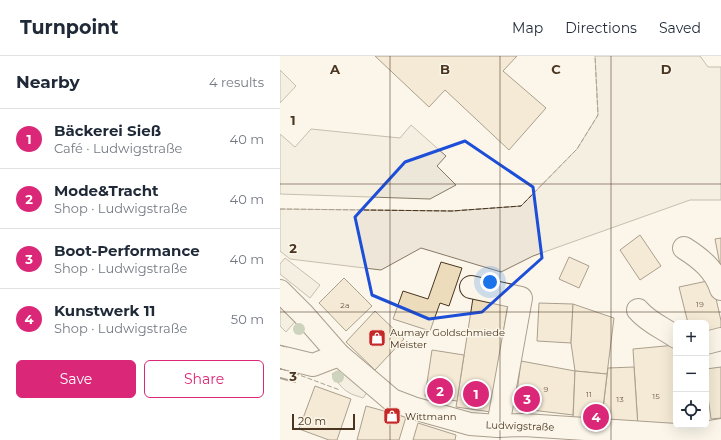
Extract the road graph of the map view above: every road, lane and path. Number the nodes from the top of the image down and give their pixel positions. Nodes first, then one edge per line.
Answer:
1 (684, 248) dead end
2 (471, 287) dead end
3 (721, 289) edge
4 (280, 291) edge
5 (638, 310) dead end
6 (673, 335) edge
7 (721, 339) edge
8 (709, 342) edge
9 (338, 355) junction
10 (280, 357) edge
11 (498, 426) junction
12 (709, 429) edge
13 (642, 436) edge

1 - 3 street
2 - 11 street
4 - 9 street, Ludwigstraße
5 - 6 street
7 - 8 street
9 - 10 street
9 - 11 street, Ludwigstraße
11 - 13 street, Ludwigstraße
12 - 13 street, Ludwigstraße

